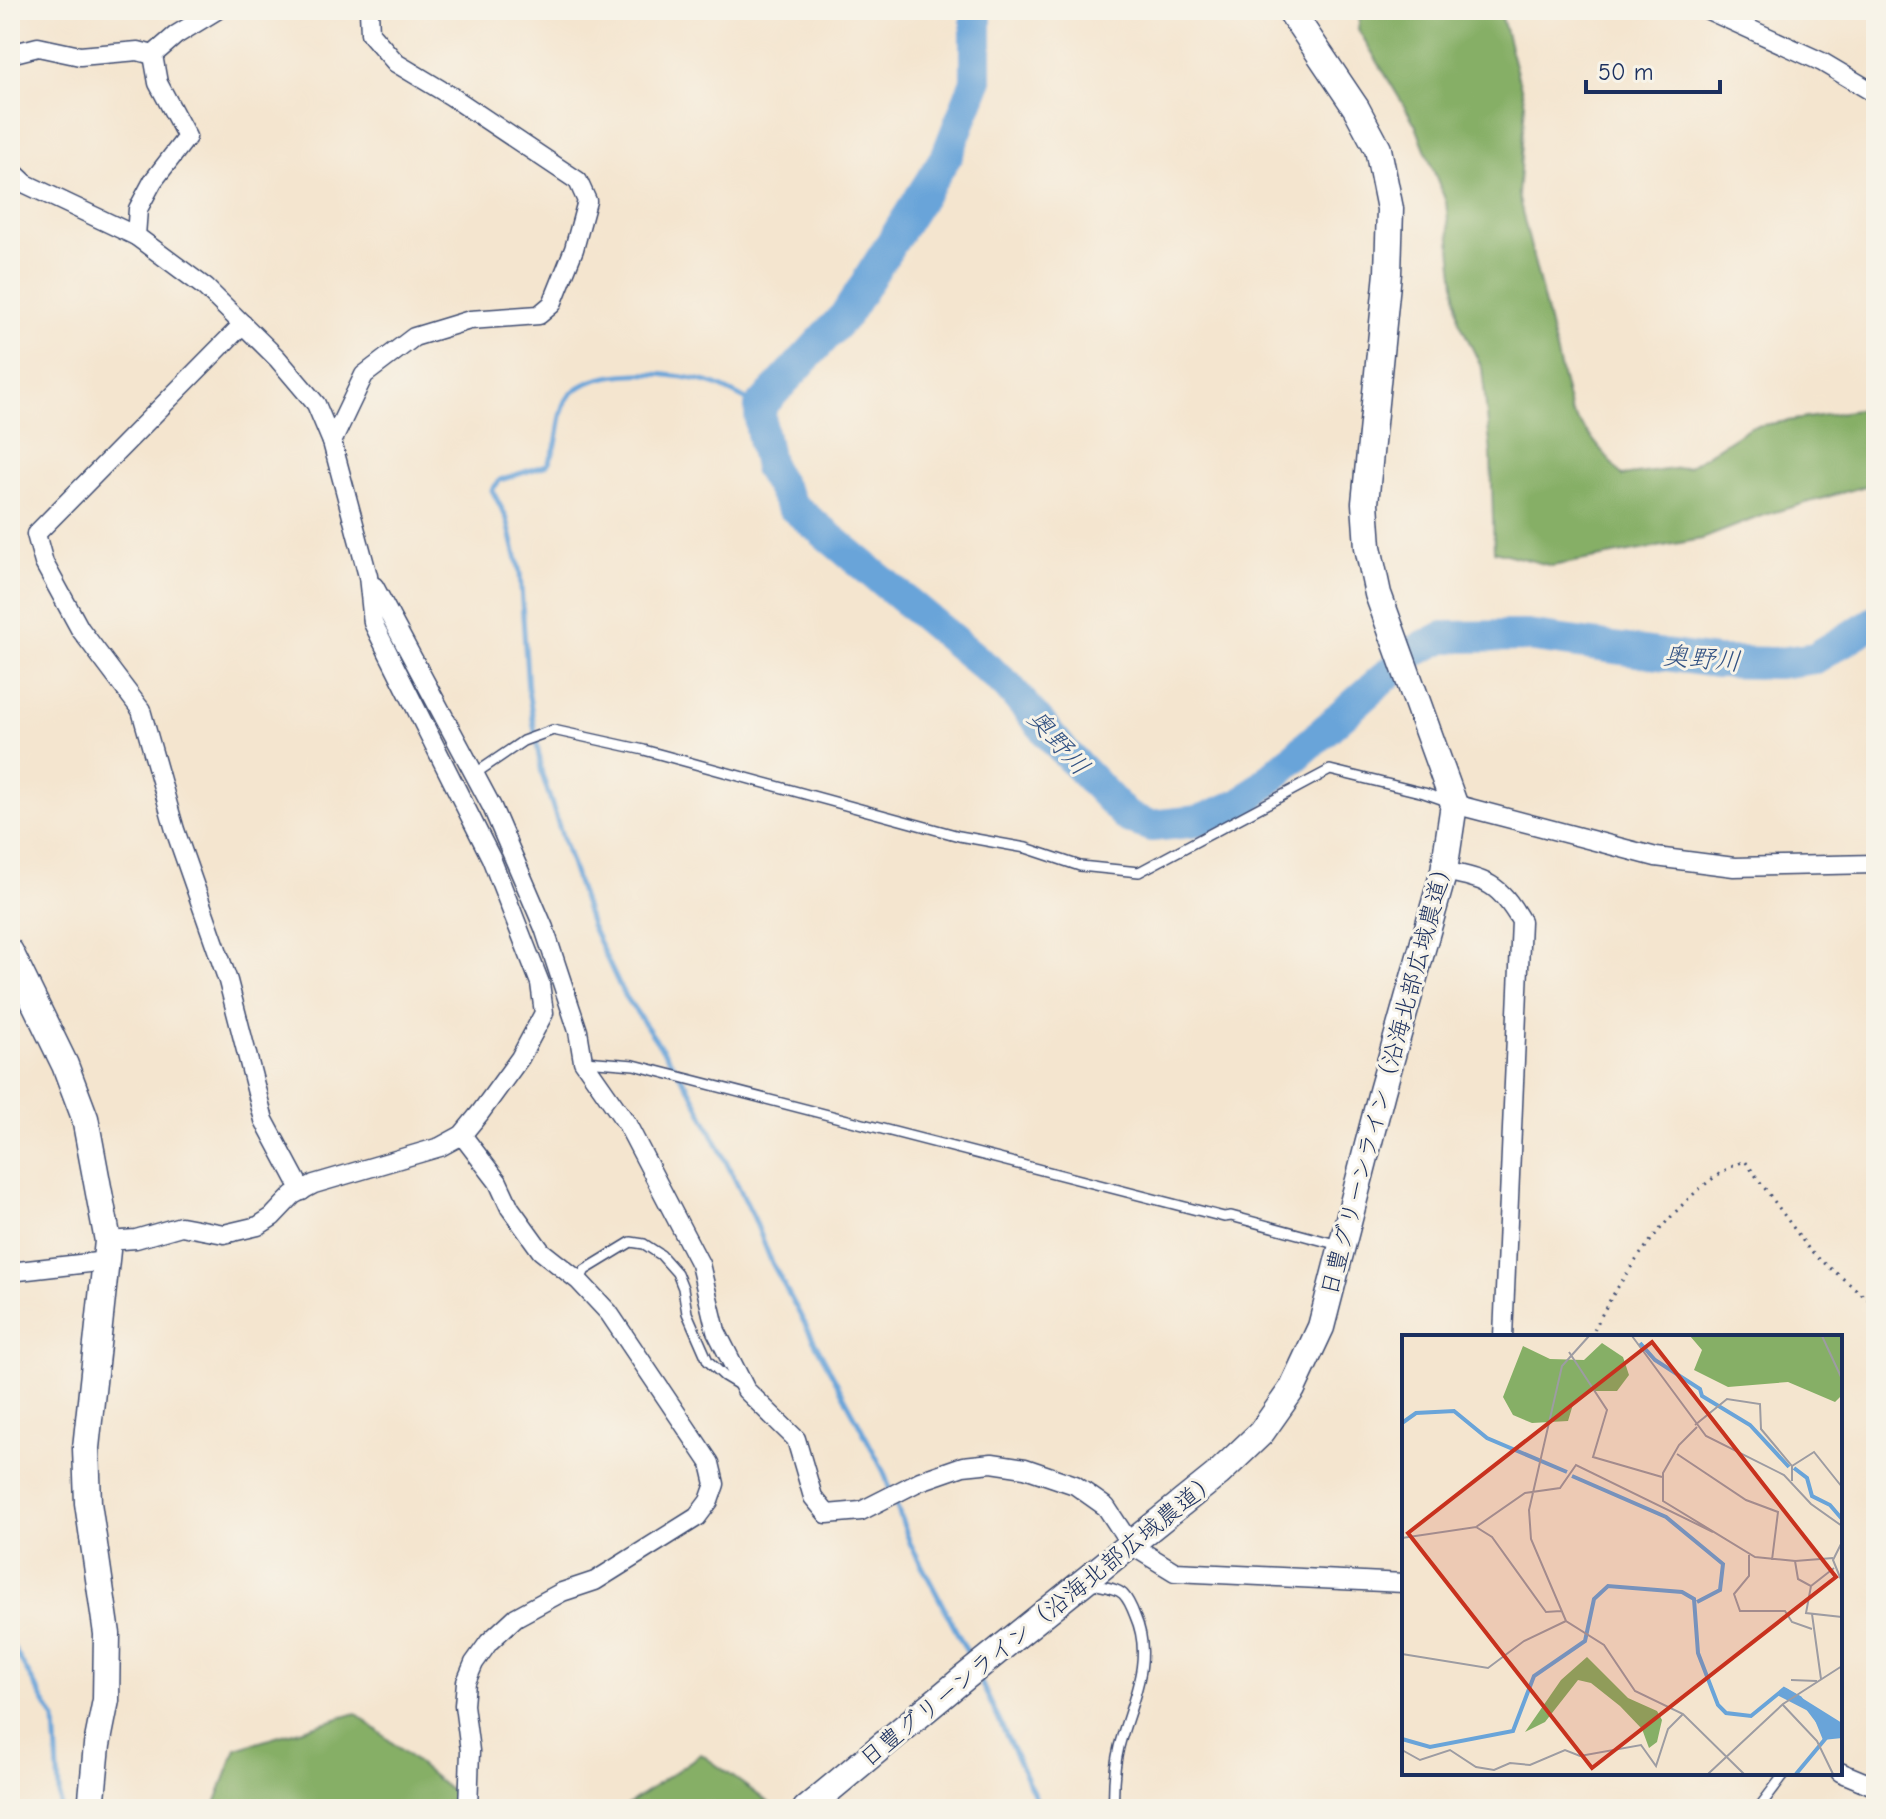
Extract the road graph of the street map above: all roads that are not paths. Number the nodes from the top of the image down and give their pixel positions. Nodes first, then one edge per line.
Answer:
1 (217, 10) edge
2 (369, 10) edge
3 (1290, 10) edge
4 (1708, 10) edge
5 (10, 54) edge
6 (153, 55) junction
7 (1876, 94) edge
8 (10, 169) edge
9 (136, 236) junction
10 (243, 324) junction
11 (332, 442) junction
12 (368, 576) junction
13 (476, 773) junction
14 (1454, 804) junction
15 (1876, 864) edge
16 (1444, 871) junction
17 (10, 952) edge
18 (583, 1061) junction
19 (462, 1135) junction
20 (302, 1191) junction
21 (1342, 1246) junction
22 (107, 1251) junction
23 (10, 1272) edge
24 (579, 1281) junction
25 (1503, 1335) edge
26 (746, 1390) junction
27 (1131, 1545) junction
28 (1083, 1582) junction
29 (1402, 1583) edge
30 (1842, 1773) edge
31 (1784, 1775) edge
32 (1876, 1787) edge
33 (91, 1809) edge
34 (468, 1809) edge
35 (806, 1809) edge
36 (1114, 1809) edge
37 (1758, 1809) edge

1 - 6 street
2 - 11 street
3 - 14 street, 日豊グリーンライン（沿海北部広域農道）
4 - 7 street
5 - 6 street
6 - 9 street
8 - 9 street
9 - 10 street
10 - 11 street
10 - 20 street
11 - 12 street
12 - 13 street
12 - 19 street
13 - 14 lane
13 - 18 street
14 - 15 street
14 - 16 street, 日豊グリーンライン（沿海北部広域農道）
16 - 21 street, 日豊グリーンライン（沿海北部広域農道）
16 - 25 street
17 - 22 street
18 - 21 lane
18 - 26 street
19 - 20 street
19 - 24 street
20 - 22 street
21 - 27 street, 日豊グリーンライン（沿海北部広域農道）
22 - 23 street
22 - 33 street
24 - 26 lane
24 - 34 street
26 - 27 street
27 - 28 street, 日豊グリーンライン（沿海北部広域農道）
27 - 29 street
28 - 35 street, 日豊グリーンライン（沿海北部広域農道）
28 - 36 lane
30 - 32 street
31 - 37 lane

